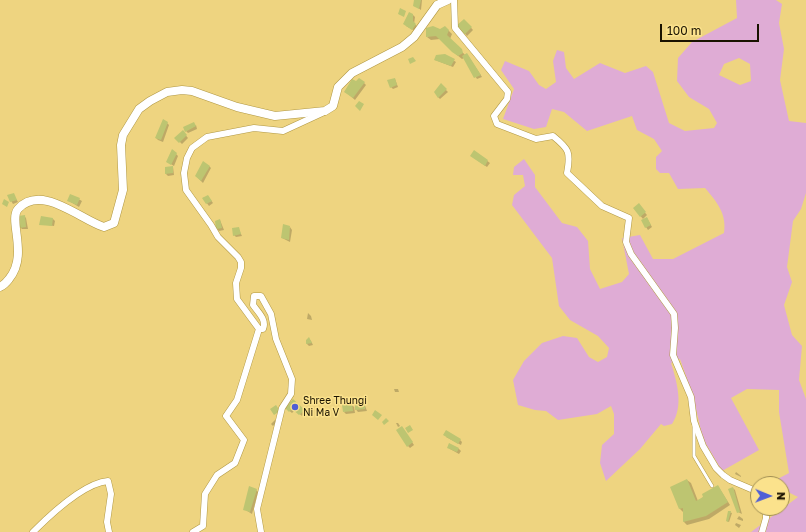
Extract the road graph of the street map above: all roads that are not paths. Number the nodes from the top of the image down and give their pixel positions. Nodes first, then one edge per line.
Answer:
1 (448, 0) edge
2 (454, 0) edge
3 (325, 111) junction
4 (0, 287) edge
5 (259, 329) junction
6 (694, 421) junction
7 (712, 486) dead end
8 (750, 489) edge
9 (766, 516) edge
10 (33, 532) edge
11 (109, 532) edge
12 (193, 532) edge
13 (261, 532) edge
14 (762, 532) edge

1 - 3 street
2 - 6 street
3 - 4 street
3 - 5 street
5 - 12 street
5 - 13 street
6 - 7 lane
6 - 8 street
9 - 14 street
10 - 11 street

